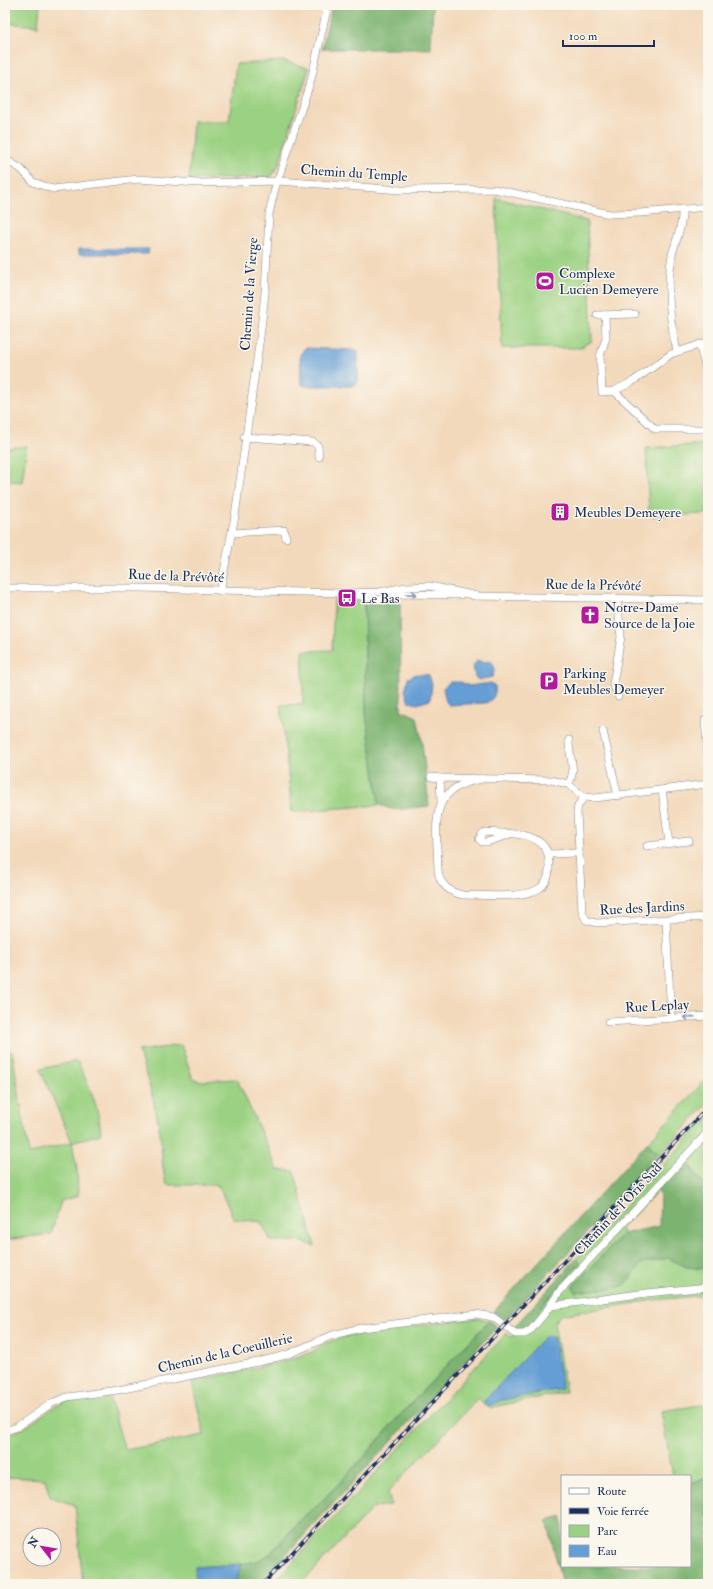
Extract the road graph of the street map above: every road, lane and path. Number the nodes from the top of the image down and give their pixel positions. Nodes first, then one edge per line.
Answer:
1 (328, 5) edge
2 (5, 159) edge
3 (278, 181) junction
4 (708, 207) edge
5 (682, 209) junction
6 (635, 314) dead end
7 (708, 342) edge
8 (699, 344) junction
9 (677, 351) junction
10 (708, 376) edge
11 (614, 391) junction
12 (708, 429) edge
13 (244, 437) junction
14 (319, 457) dead end
15 (232, 533) junction
16 (286, 538) dead end
17 (5, 588) edge
18 (220, 591) junction
19 (616, 598) junction
20 (708, 600) edge
21 (618, 696) dead end
22 (705, 720) dead end
23 (603, 731) dead end
24 (569, 740) dead end
25 (708, 757) edge
26 (431, 777) dead end
27 (440, 778) junction
28 (482, 779) junction
29 (568, 784) junction
30 (708, 784) edge
31 (662, 790) junction
32 (618, 796) junction
33 (584, 797) junction
34 (441, 802) junction
35 (508, 835) dead end
36 (688, 841) dead end
37 (669, 843) junction
38 (647, 846) dead end
39 (579, 853) junction
40 (548, 854) junction
41 (708, 917) edge
42 (666, 919) junction
43 (708, 1016) edge
44 (671, 1018) junction
45 (608, 1022) dead end
46 (708, 1132) edge
47 (708, 1287) edge
48 (550, 1306) junction
49 (502, 1324) joint
50 (5, 1431) edge

1 - 3 street, Chemin de la Vierge
2 - 3 street, Chemin du Temple
3 - 5 street, Chemin du Temple
3 - 13 street, Chemin de la Vierge
4 - 5 street, Chemin du Temple
5 - 9 street
6 - 11 street
7 - 8 street
8 - 9 street
8 - 10 street
9 - 11 street
11 - 12 street
13 - 14 street
13 - 15 street, Chemin de la Vierge
15 - 16 street
15 - 18 street, Chemin de la Vierge
17 - 18 street, Rue de la Prévôté
18 - 19 street, Rue de la Prévôté
19 - 20 street, Rue de la Prévôté
19 - 21 street
22 - 25 street
23 - 32 street
24 - 29 street
26 - 27 street
27 - 28 street
27 - 34 street
28 - 29 street
28 - 34 street
29 - 33 street
30 - 31 street
31 - 32 street
31 - 37 street
32 - 33 street
33 - 39 street
34 - 40 street
35 - 40 street
36 - 37 street
37 - 38 street
39 - 40 street
39 - 42 street, Rue des Jardins
41 - 42 street, Rue des Jardins
42 - 44 street
43 -> 44 street, Rue Leplay
44 - 45 street, Rue Leplay
46 - 48 street, Chemin de l'Oris Sud
47 - 48 street
48 - 49 street, Chemin de l'Oris Sud
49 - 50 street, Chemin de la Coeuillerie

